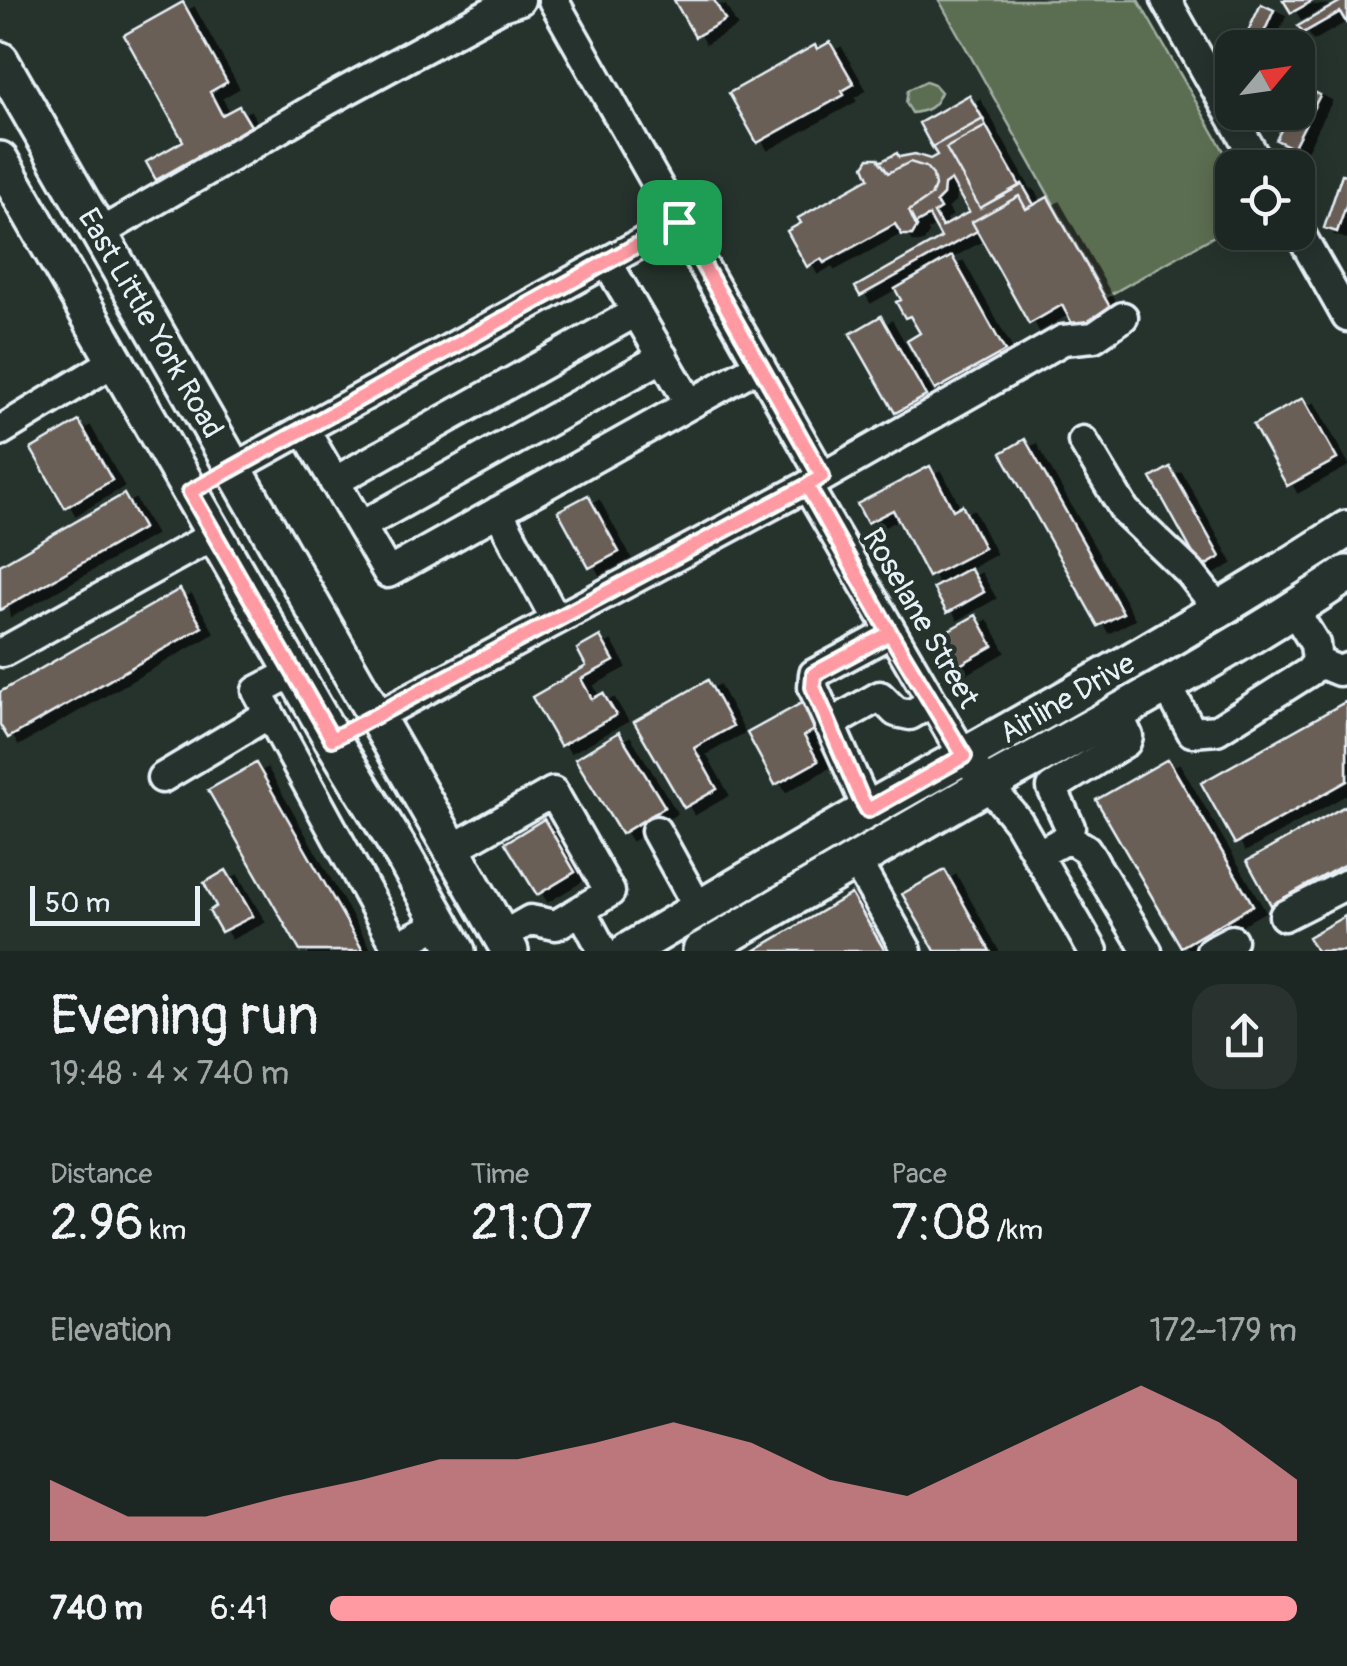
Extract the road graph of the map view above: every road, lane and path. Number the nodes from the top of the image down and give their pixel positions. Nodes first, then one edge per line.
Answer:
1 (520, 0) edge
2 (553, 0) edge
3 (1166, 0) edge
4 (0, 60) edge
5 (1251, 150) edge
6 (3, 174) edge
7 (679, 222) junction
8 (100, 232) junction
9 (1309, 250) edge
10 (607, 262) junction
11 (636, 312) junction
12 (1123, 317) dead end
13 (1347, 317) edge
14 (663, 357) junction
15 (115, 361) junction
16 (760, 364) junction
17 (690, 404) junction
18 (304, 430) junction
19 (0, 431) edge
20 (1083, 441) dead end
21 (234, 468) junction
22 (815, 480) junction
23 (334, 482) junction
24 (190, 492) junction
25 (498, 511) junction
26 (360, 526) junction
27 (1347, 529) edge
28 (214, 534) junction
29 (1347, 574) edge
30 (1218, 610) junction
31 (1294, 610) junction
32 (556, 620) junction
33 (890, 633) junction
34 (3, 652) dead end
35 (1318, 662) junction
36 (1347, 668) edge
37 (293, 672) junction
38 (1167, 686) junction
39 (932, 702) junction
40 (270, 714) junction
41 (1118, 714) junction
42 (375, 716) junction
43 (829, 725) junction
44 (332, 739) junction
45 (964, 756) junction
46 (162, 778) dead end
47 (986, 786) junction
48 (868, 810) junction
49 (376, 814) junction
50 (656, 831) dead end
51 (336, 836) junction
52 (1068, 838) junction
53 (452, 849) junction
54 (1037, 855) junction
55 (856, 861) junction
56 (1347, 884) edge
57 (699, 909) junction
58 (580, 910) junction
59 (1284, 916) dead end
60 (449, 937) edge
61 (506, 944) edge
62 (398, 949) edge
63 (603, 951) edge
64 (628, 951) edge
65 (701, 951) edge
66 (907, 951) edge
67 (1092, 951) edge
68 (1147, 951) edge

1 - 8 street
2 - 7 street, Roselane Street
3 - 5 street
4 - 8 main road, East Little York Road
6 - 15 main road, East Little York Road
7 - 10 street
7 - 16 street, Roselane Street
8 - 21 main road, East Little York Road
9 - 13 street
10 - 11 street
10 - 18 street
11 - 14 street
11 - 23 street
12 - 22 street
14 - 17 street
14 - 26 street
15 - 19 street
15 - 24 main road, East Little York Road
16 - 17 street
16 - 22 street, Roselane Street
17 - 25 street
18 - 21 street
18 - 23 street
20 - 30 street
21 - 24 main road
21 - 42 main road, East Little York Road
22 - 32 street
22 - 33 street, Roselane Street
23 - 26 street
24 - 28 main road, East Little York Road
25 - 26 street
25 - 32 street
27 - 30 main road, Airline Drive
28 - 34 street
28 - 37 main road, East Little York Road
29 - 31 main road, Airline Drive
30 - 45 main road, Airline Drive
31 - 35 street
31 - 38 main road, Airline Drive
32 - 42 street
33 - 39 street, Roselane Street
33 - 43 street
35 - 36 street
35 - 38 street
37 - 40 street
37 - 44 main road, East Little York Road
38 - 41 main road, Airline Drive
39 - 43 street
39 - 45 street, Roselane Street
40 - 46 street
40 - 51 street
41 - 47 main road, Airline Drive
41 - 52 street
42 - 44 main road
42 - 53 main road, East Little York Road
43 - 48 street
44 - 49 main road, East Little York Road
45 - 47 street, Roselane Street
45 - 48 main road, Airline Drive
47 - 54 street, Roselane Street
47 - 55 main road, Airline Drive
48 - 57 main road, Airline Drive
49 - 51 street
49 - 60 main road, East Little York Road
50 - 57 street
51 - 62 street
52 - 54 street
52 - 68 street
53 - 58 street
53 - 61 main road, East Little York Road
54 - 67 street, Roselane Street
55 - 65 main road, Airline Drive
55 - 66 street
56 - 59 street
57 - 64 main road, Airline Drive
58 - 61 street
58 - 63 street
60 - 62 street

